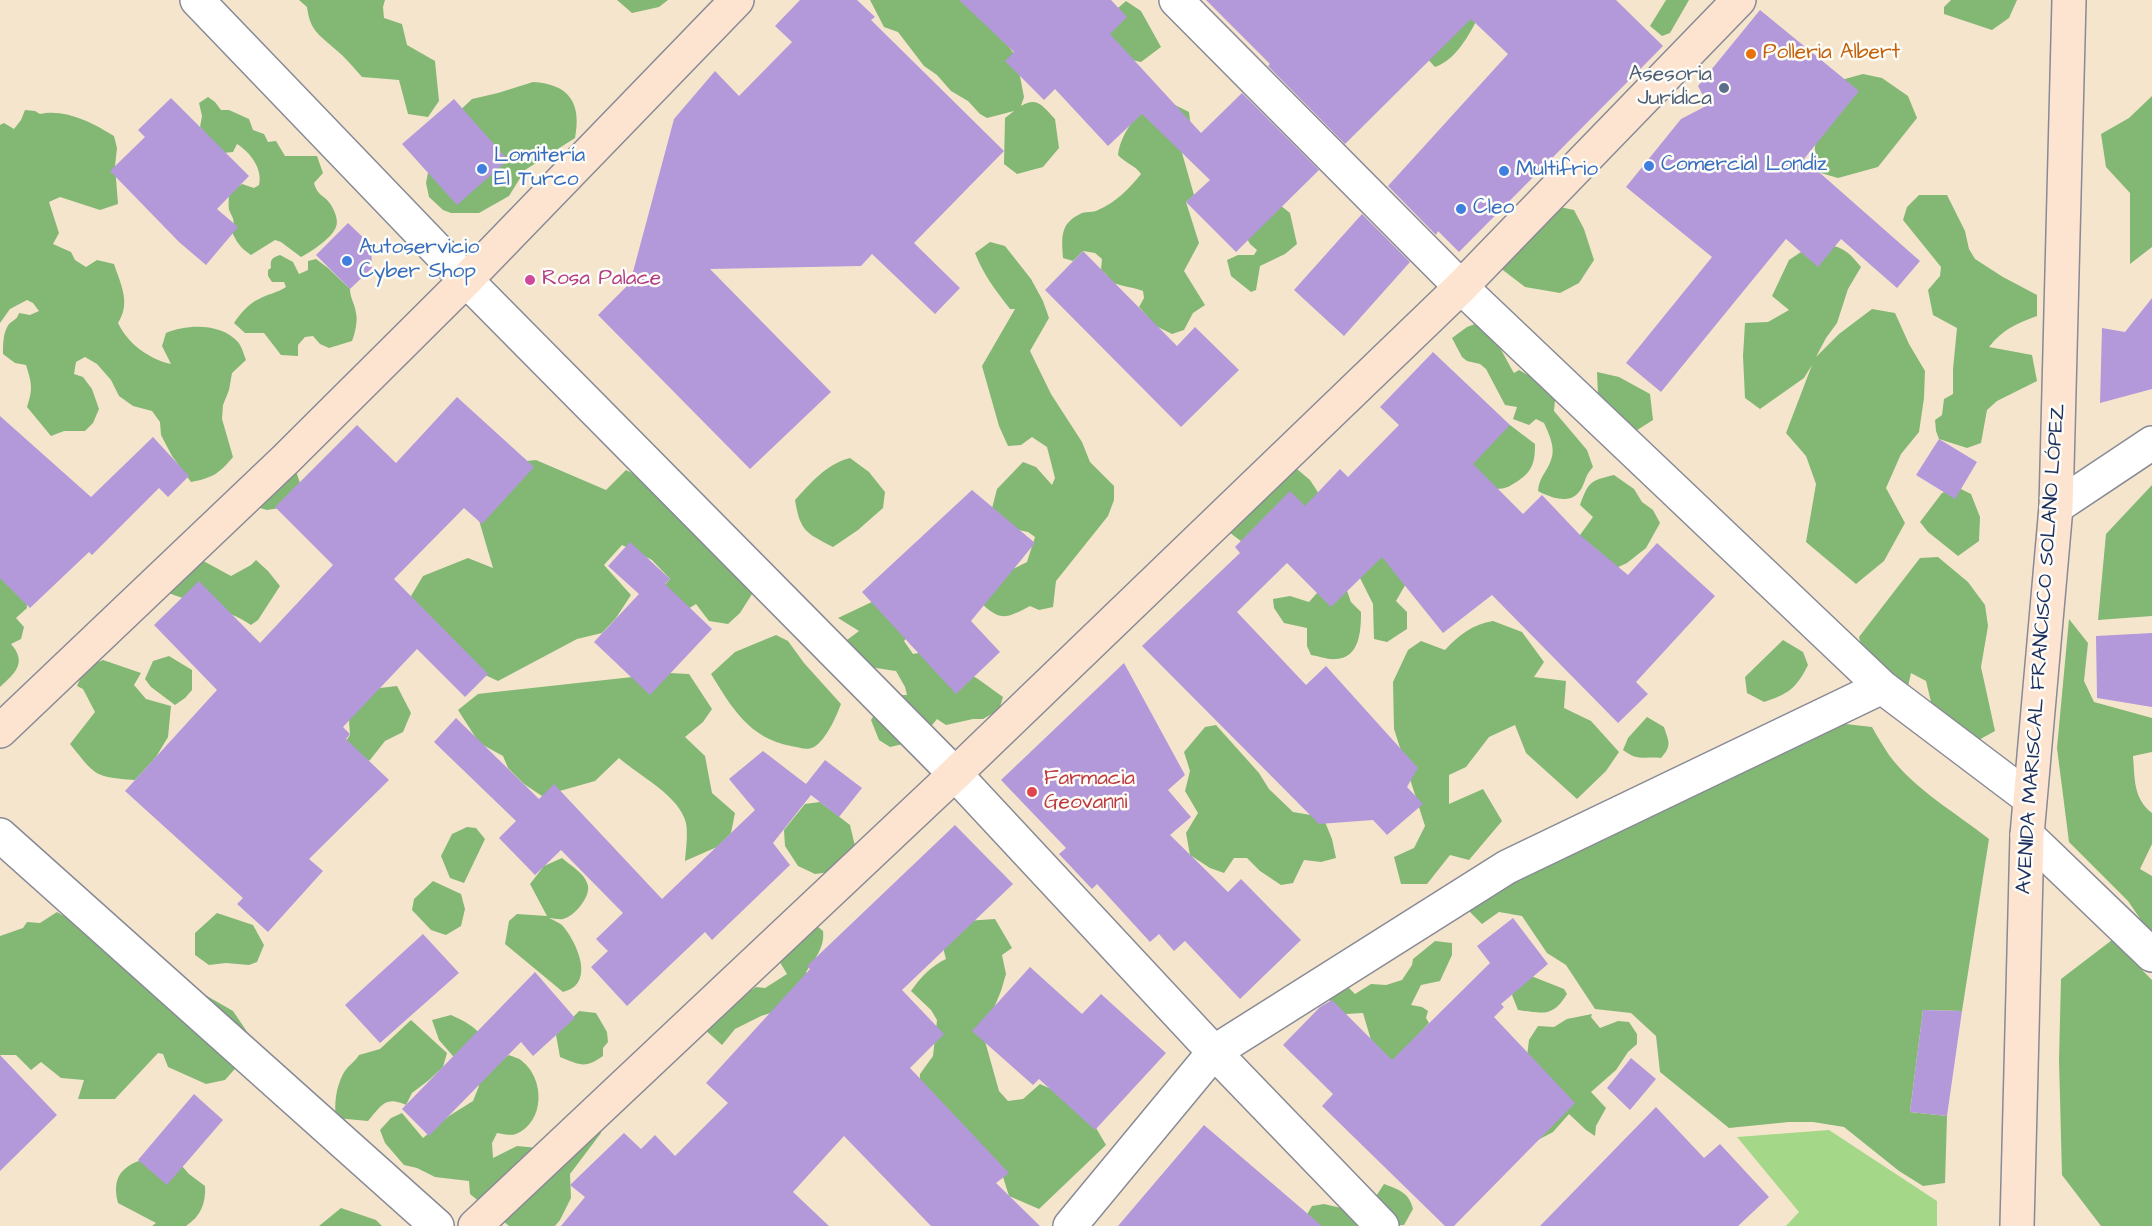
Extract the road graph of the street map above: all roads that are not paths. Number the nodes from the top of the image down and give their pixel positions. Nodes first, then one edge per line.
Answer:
1 (197, 0) edge
2 (737, 0) edge
3 (1176, 0) edge
4 (1739, 0) edge
5 (2069, 0) edge
6 (466, 279) junction
7 (1461, 287) junction
8 (2152, 443) edge
9 (2056, 507) junction
10 (1882, 687) junction
11 (0, 731) edge
12 (955, 774) junction
13 (2030, 798) junction
14 (0, 835) edge
15 (2027, 835) junction
16 (2152, 955) edge
17 (1214, 1052) junction
18 (437, 1226) edge
19 (475, 1226) edge
20 (1070, 1226) edge
21 (1382, 1226) edge
22 (2017, 1226) edge

1 - 6 street
2 - 6 main road
3 - 7 street
4 - 7 main road
5 - 9 main road, AVENIDA MARISCAL FRANCISCO SOLANO LÓPEZ
6 - 11 main road
6 - 12 street
7 - 10 street
7 - 12 main road
8 - 9 street
9 - 13 main road, AVENIDA MARISCAL FRANCISCO SOLANO LÓPEZ
10 - 13 street
10 - 17 street
12 - 17 street
12 - 19 main road
13 - 15 main road, AVENIDA MARISCAL FRANCISCO SOLANO LÓPEZ
14 - 18 street
15 - 16 street
15 - 22 main road, AVENIDA MARISCAL FRANCISCO SOLANO LÓPEZ
17 - 20 street
17 - 21 street

